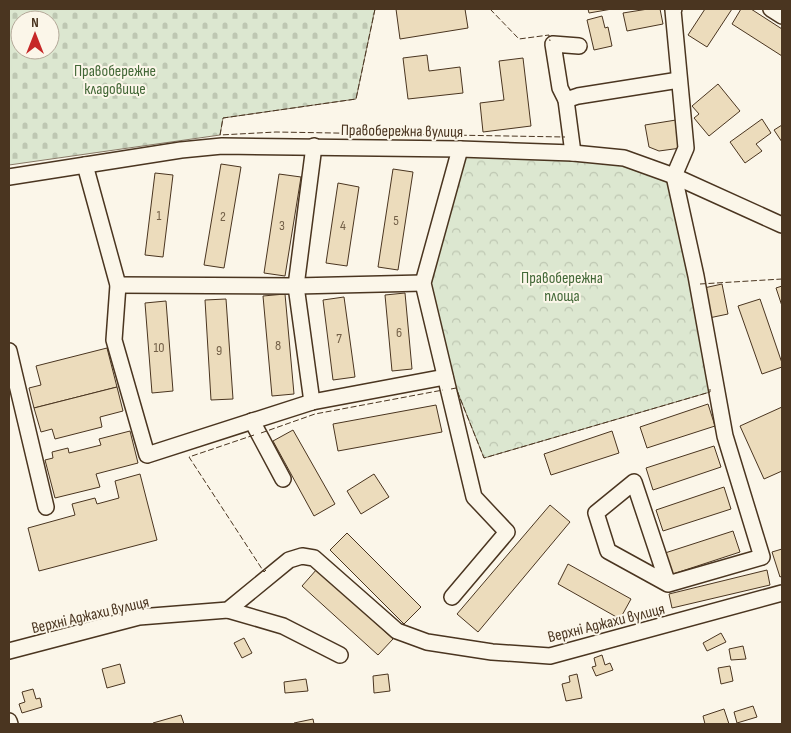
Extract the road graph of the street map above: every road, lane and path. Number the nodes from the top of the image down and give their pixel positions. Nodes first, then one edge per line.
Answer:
1 (674, 9) edge
2 (770, 9) edge
3 (782, 16) edge
4 (579, 46) dead end
5 (679, 80) junction
6 (566, 100) junction
7 (314, 146) junction
8 (460, 148) junction
9 (573, 153) junction
10 (85, 165) junction
11 (674, 176) junction
12 (9, 177) edge
13 (782, 226) edge
14 (423, 283) junction
15 (118, 285) junction
16 (296, 286) junction
17 (9, 351) edge
18 (445, 377) junction
19 (312, 402) junction
20 (252, 421) junction
21 (283, 479) dead end
22 (46, 506) dead end
23 (668, 584) junction
24 (782, 593) edge
25 (452, 597) dead end
26 (228, 610) junction
27 (9, 651) edge
28 (340, 655) dead end
29 (9, 720) edge
30 (10, 724) edge

1 - 5 street
2 - 3 street
4 - 6 street
5 - 6 street
5 - 11 street
6 - 9 street
7 - 8 street, Правобережна вулиця
7 - 10 street, Правобережна вулиця
7 - 16 street
8 - 9 street, Правобережна вулиця
8 - 14 street
9 - 11 street, Правобережна вулиця
10 - 12 street, Правобережна вулиця
10 - 15 street
11 - 13 street, Правобережна вулиця
11 - 23 street
14 - 16 street
14 - 18 street
15 - 16 street
15 - 20 street
16 - 19 street
17 - 22 street
18 - 19 street
18 - 25 street
19 - 20 street
20 - 21 street
23 - 23 street
24 - 26 street, Верхні Аджахи вулиця
26 - 27 street, Верхні Аджахи вулиця
26 - 28 street
29 - 30 street

